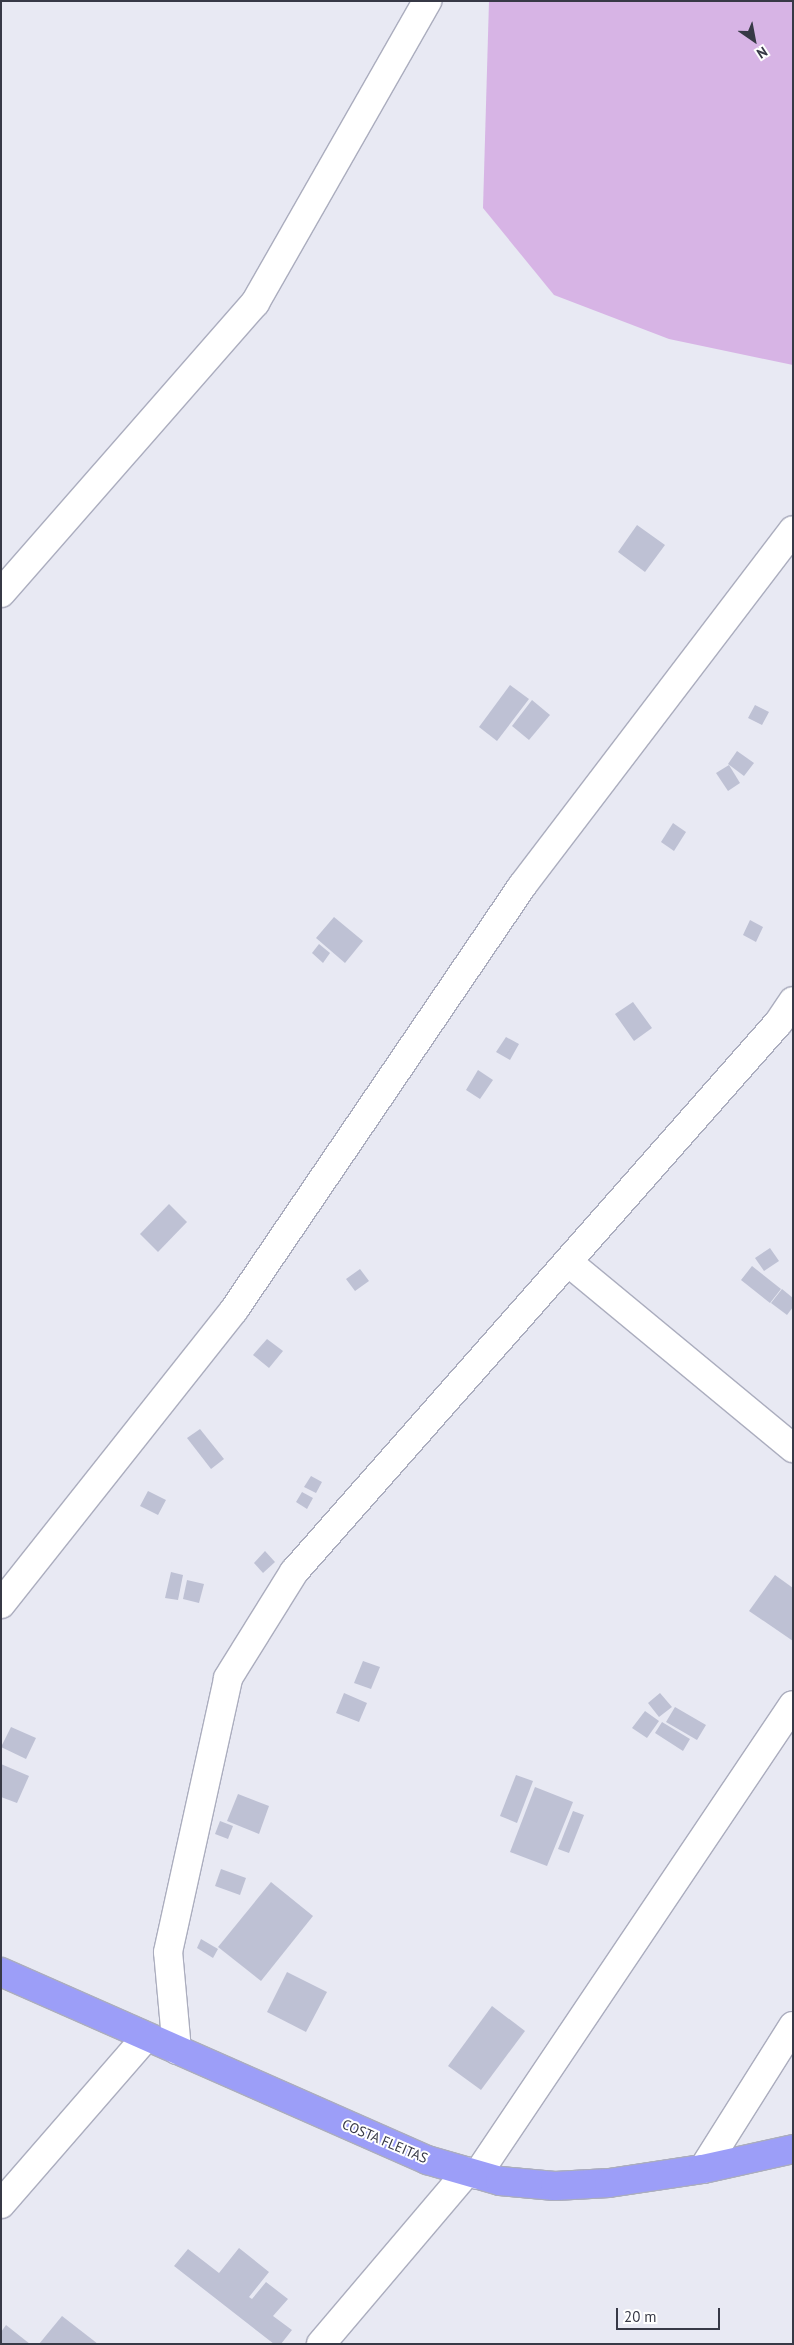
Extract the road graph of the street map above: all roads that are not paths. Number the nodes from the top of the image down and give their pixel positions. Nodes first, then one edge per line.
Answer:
1 (427, 1) edge
2 (793, 530) edge
3 (1, 593) edge
4 (793, 1001) edge
5 (568, 1262) junction
6 (793, 1448) edge
7 (1, 1604) edge
8 (793, 1705) edge
9 (1, 1972) edge
10 (793, 2026) edge
11 (146, 2036) junction
12 (178, 2050) junction
13 (793, 2148) edge
14 (704, 2169) junction
15 (472, 2174) junction
16 (1, 2204) edge
17 (321, 2344) edge

1 - 3 street
2 - 7 street
4 - 5 street
5 - 6 street
5 - 12 street
8 - 15 street
9 - 11 main road, COSTA FLEITAS
10 - 14 street
11 - 12 main road, COSTA FLEITAS
11 - 16 street
12 - 15 main road, COSTA FLEITAS
13 - 14 main road, COSTA FLEITAS
14 - 15 main road, COSTA FLEITAS
15 - 17 street

